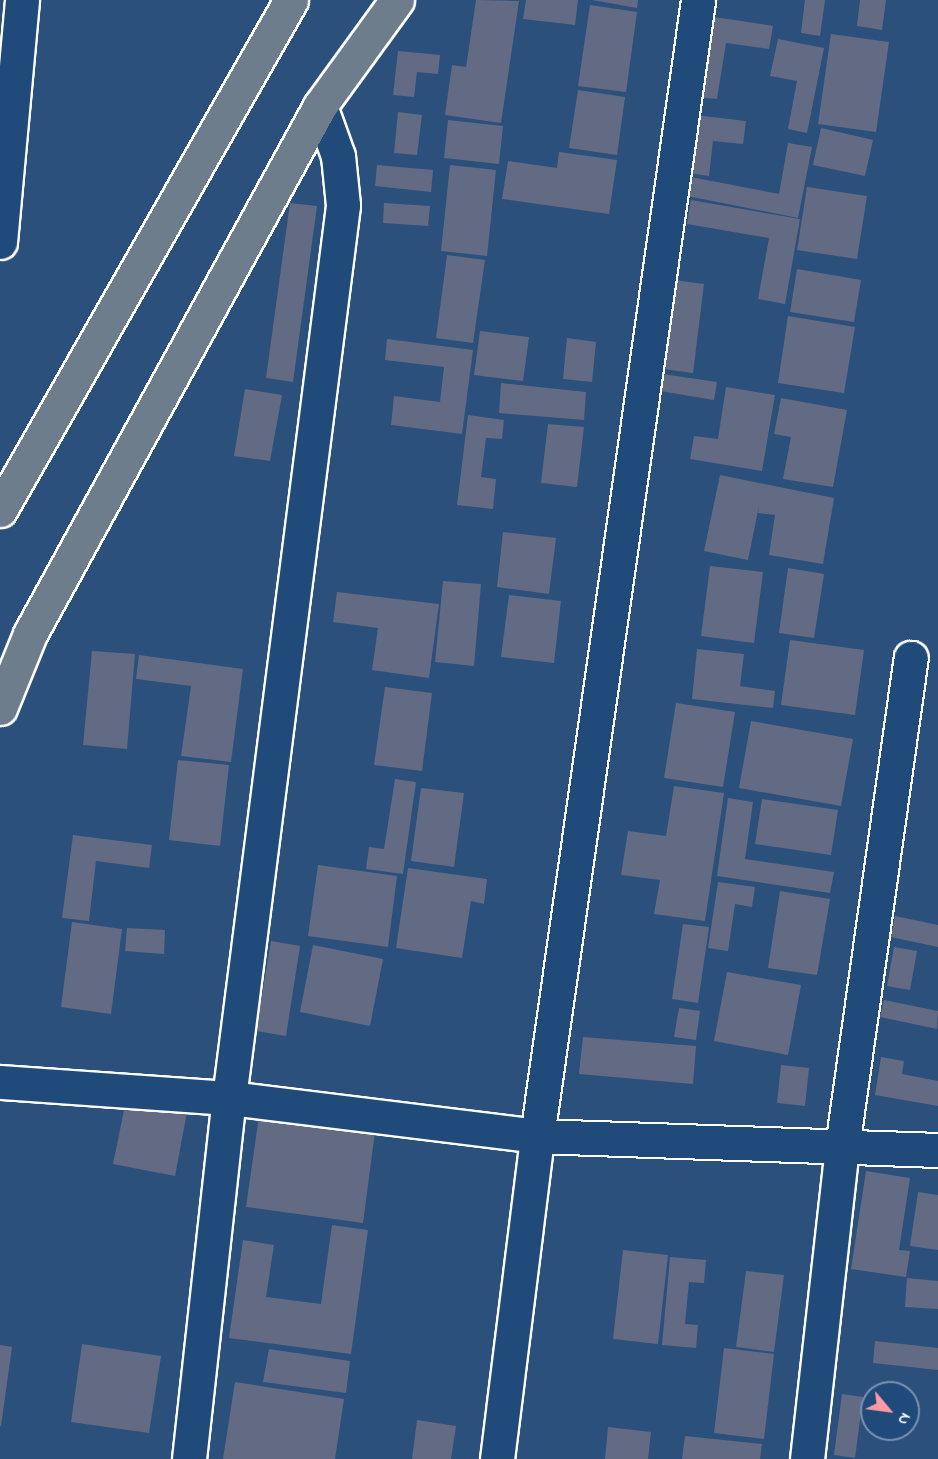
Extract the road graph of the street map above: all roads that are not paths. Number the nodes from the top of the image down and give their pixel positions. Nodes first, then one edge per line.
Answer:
1 (22, 0) edge
2 (291, 0) edge
3 (397, 0) edge
4 (698, 0) edge
5 (320, 106) junction
6 (0, 242) edge
7 (0, 510) edge
8 (911, 658) dead end
9 (0, 708) edge
10 (0, 1082) edge
11 (229, 1098) junction
12 (537, 1136) junction
13 (842, 1147) junction
14 (938, 1150) edge
15 (189, 1459) edge
16 (497, 1459) edge
17 (807, 1459) edge

1 - 6 street
2 - 7 main road
3 - 5 main road
4 - 12 street
5 - 9 main road
5 - 11 street
8 - 13 street
10 - 11 street
11 - 12 street
11 - 15 street
12 - 13 street
12 - 16 street
13 - 14 street
13 - 17 street

